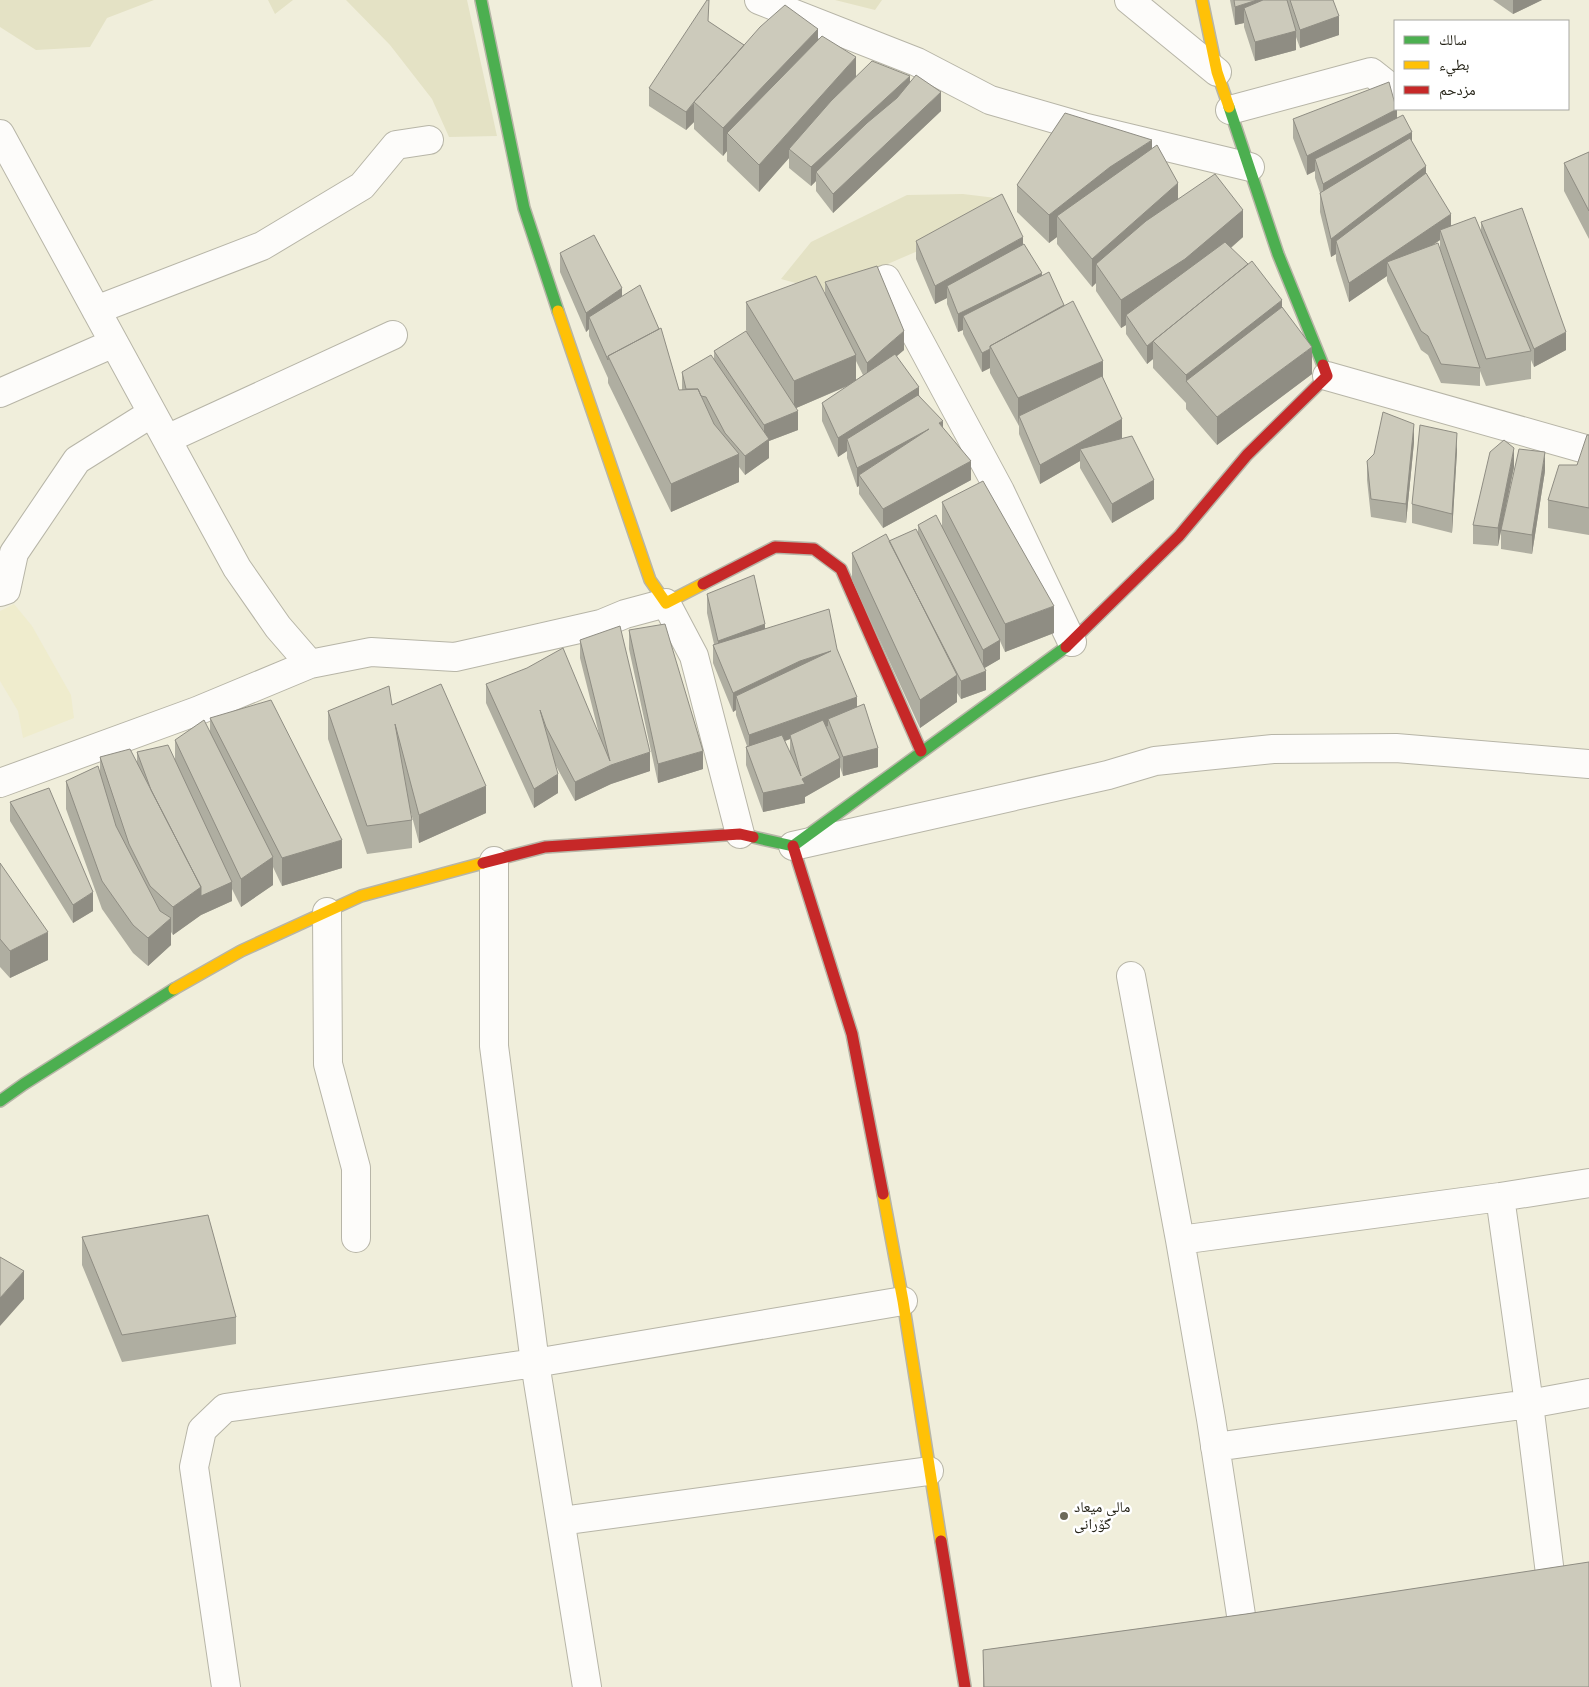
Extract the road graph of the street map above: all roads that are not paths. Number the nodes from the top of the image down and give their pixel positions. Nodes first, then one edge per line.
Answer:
1 (481, 0) edge
2 (759, 0) edge
3 (1129, 0) edge
4 (1202, 0) edge
5 (1217, 72) junction
6 (1394, 90) edge
7 (1230, 110) junction
8 (0, 134) edge
9 (429, 140) dead end
10 (1250, 167) junction
11 (886, 279) dead end
12 (96, 310) junction
13 (393, 335) dead end
14 (114, 343) junction
15 (1327, 376) junction
16 (0, 393) edge
17 (152, 413) junction
18 (167, 439) junction
19 (1589, 450) edge
20 (0, 592) edge
21 (666, 603) junction
22 (1072, 642) junction
23 (310, 664) junction
24 (921, 751) junction
25 (1589, 764) edge
26 (0, 782) edge
27 (740, 834) junction
28 (793, 846) junction
29 (494, 861) junction
30 (327, 912) junction
31 (1131, 976) dead end
32 (0, 1102) edge
33 (1589, 1183) edge
34 (1500, 1198) junction
35 (356, 1238) dead end
36 (1180, 1240) junction
37 (902, 1301) junction
38 (535, 1363) junction
39 (1589, 1393) edge
40 (1529, 1404) junction
41 (1215, 1447) junction
42 (929, 1471) junction
43 (561, 1521) junction
44 (1567, 1602) junction
45 (1525, 1608) edge
46 (1558, 1632) edge
47 (1274, 1645) edge
48 (1236, 1651) junction
49 (226, 1687) edge
50 (587, 1687) edge
51 (965, 1687) edge
52 (1252, 1687) edge

1 - 21 street
2 - 10 street
3 - 5 street
4 - 5 street
5 - 7 street
6 - 7 street
7 - 10 street
8 - 12 street
9 - 12 street
10 - 15 street
11 - 22 street
12 - 14 street
13 - 18 street
14 - 16 street
14 - 17 street
15 - 19 street
15 - 22 street
17 - 18 street
17 - 20 street
18 - 23 street
21 - 23 street
21 - 24 street
21 - 27 street
22 - 24 street
23 - 26 street
24 - 28 street
25 - 28 street
27 - 28 street
27 - 29 street
28 - 37 street
29 - 30 street
29 - 38 street
30 - 32 street
30 - 35 street
31 - 36 street
33 - 34 street
34 - 36 street
34 - 40 street
36 - 41 street
37 - 38 street
37 - 42 street
38 - 43 street
38 - 49 street
39 - 40 street
40 - 41 street
40 - 44 street
41 - 48 street
42 - 43 street
42 - 51 street
43 - 50 street
44 - 45 street
44 - 46 street
47 - 48 street
48 - 52 street

